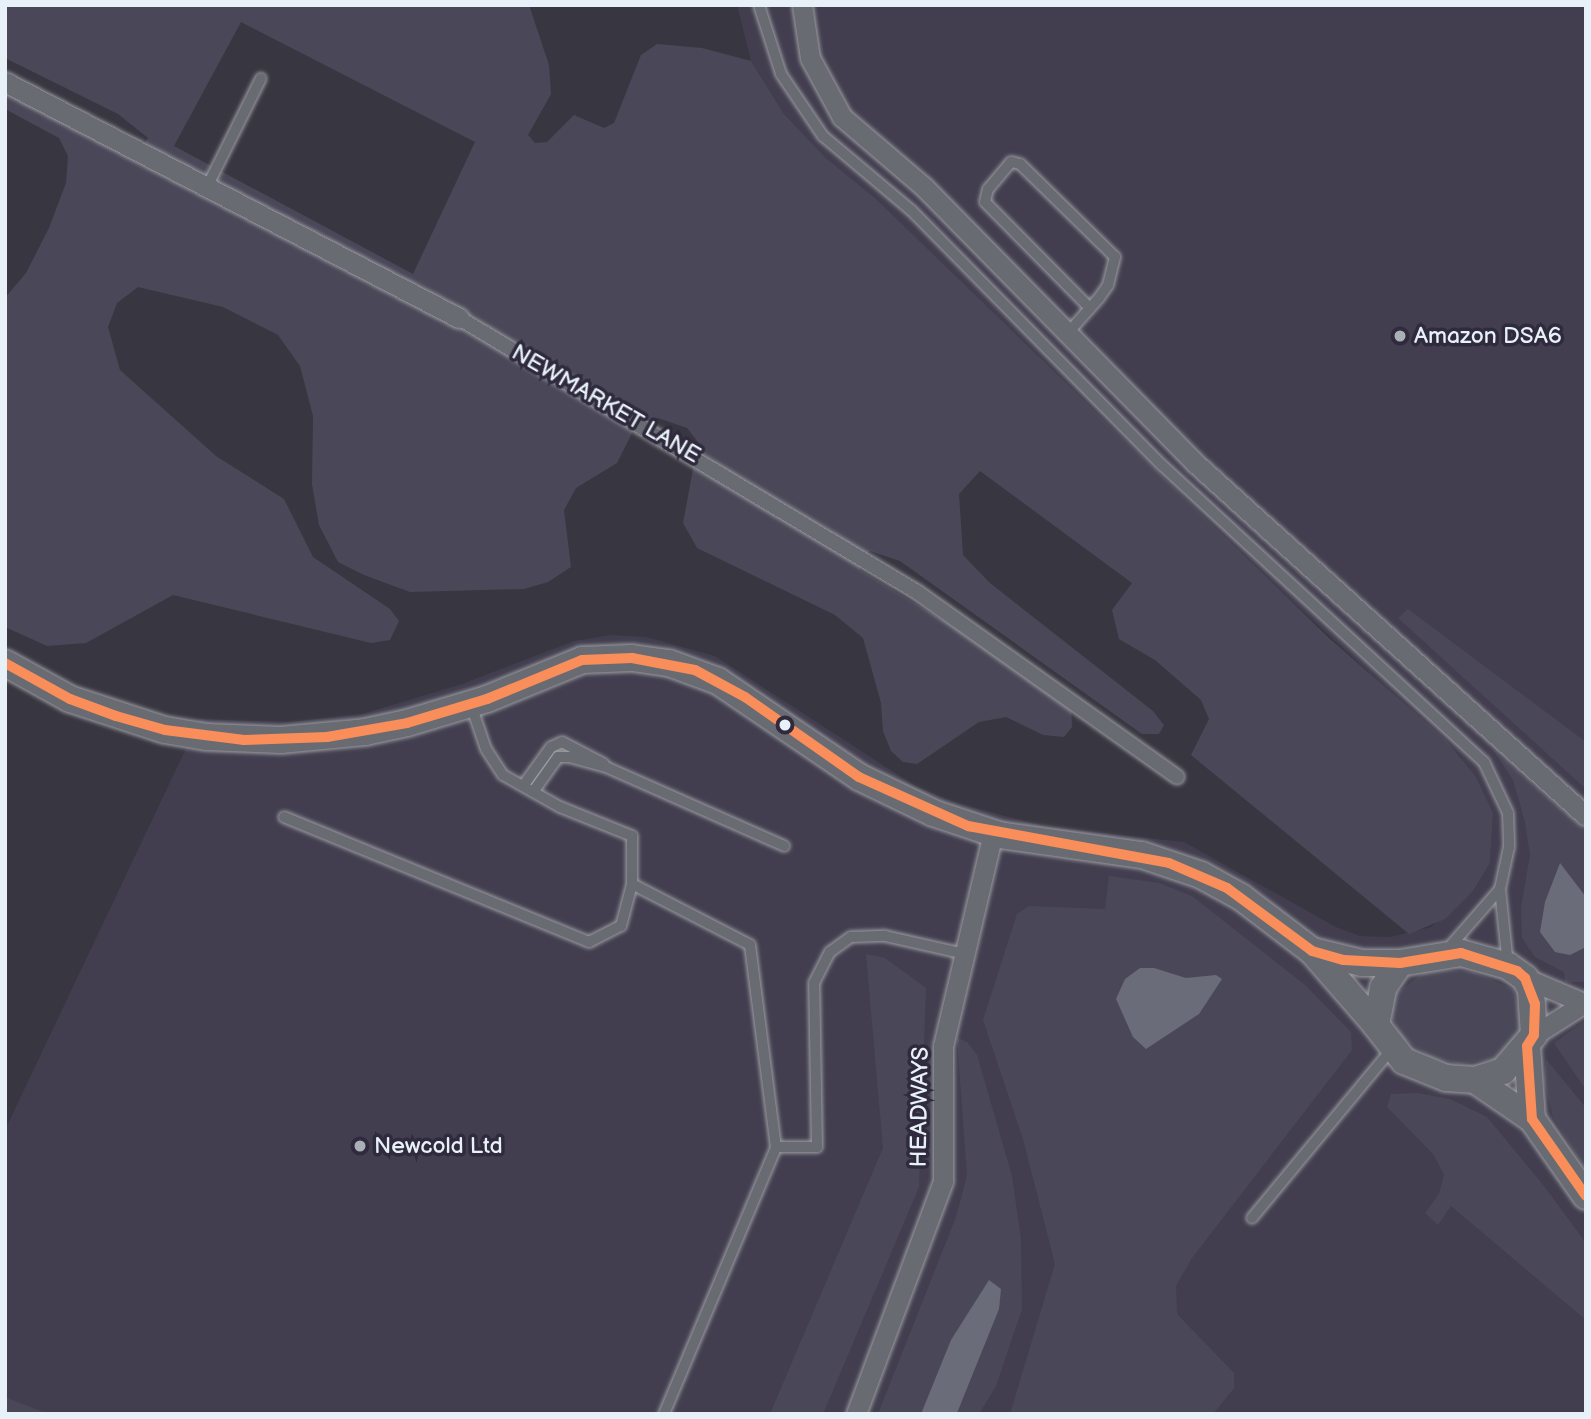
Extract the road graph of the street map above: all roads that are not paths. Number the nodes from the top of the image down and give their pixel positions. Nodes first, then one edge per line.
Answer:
1 (760, 5) edge
2 (802, 5) edge
3 (261, 78) dead end
4 (5, 82) edge
5 (208, 185) junction
6 (1090, 308) junction
7 (459, 318) joint
8 (1068, 334) junction
9 (5, 663) edge
10 (470, 704) junction
11 (606, 766) junction
12 (1177, 777) dead end
13 (523, 786) junction
14 (533, 792) junction
15 (1586, 816) edge
16 (284, 817) dead end
17 (993, 833) junction
18 (784, 846) dead end
19 (632, 884) junction
20 (1500, 889) junction
21 (1312, 951) junction
22 (965, 954) junction
23 (1443, 954) junction
24 (1400, 963) junction
25 (1516, 972) junction
26 (1585, 1003) edge
27 (1376, 1025) junction
28 (1531, 1041) junction
29 (1392, 1049) junction
30 (1475, 1080) junction
31 (1532, 1119) junction
32 (776, 1147) junction
33 (1586, 1196) edge
34 (1252, 1218) dead end
35 (664, 1414) edge
36 (856, 1414) edge

1 - 20 lane
2 - 8 street
3 - 5 lane
4 - 5 street, NEWMARKET LANE
5 - 7 street, NEWMARKET LANE
6 - 6 lane
6 - 8 lane
7 - 12 street, NEWMARKET LANE
8 - 15 street
9 - 10 main road
10 - 13 lane
10 - 17 main road
11 - 13 lane
11 - 14 lane
11 - 18 lane
13 - 14 lane
14 - 19 lane
16 - 19 lane
17 - 21 main road
17 - 22 street, HEADWAYS
19 - 32 lane
20 - 23 lane
20 - 25 lane
21 - 24 main road
21 - 27 main road
22 - 32 lane
22 - 36 street, HEADWAYS
23 - 24 main road
23 - 25 main road
24 - 27 main road
25 - 26 street
25 - 28 main road
26 - 28 street
27 - 29 main road
28 - 30 main road
28 - 31 main road
29 - 30 main road
29 - 34 lane
30 - 31 main road
31 - 33 main road
32 - 35 lane

